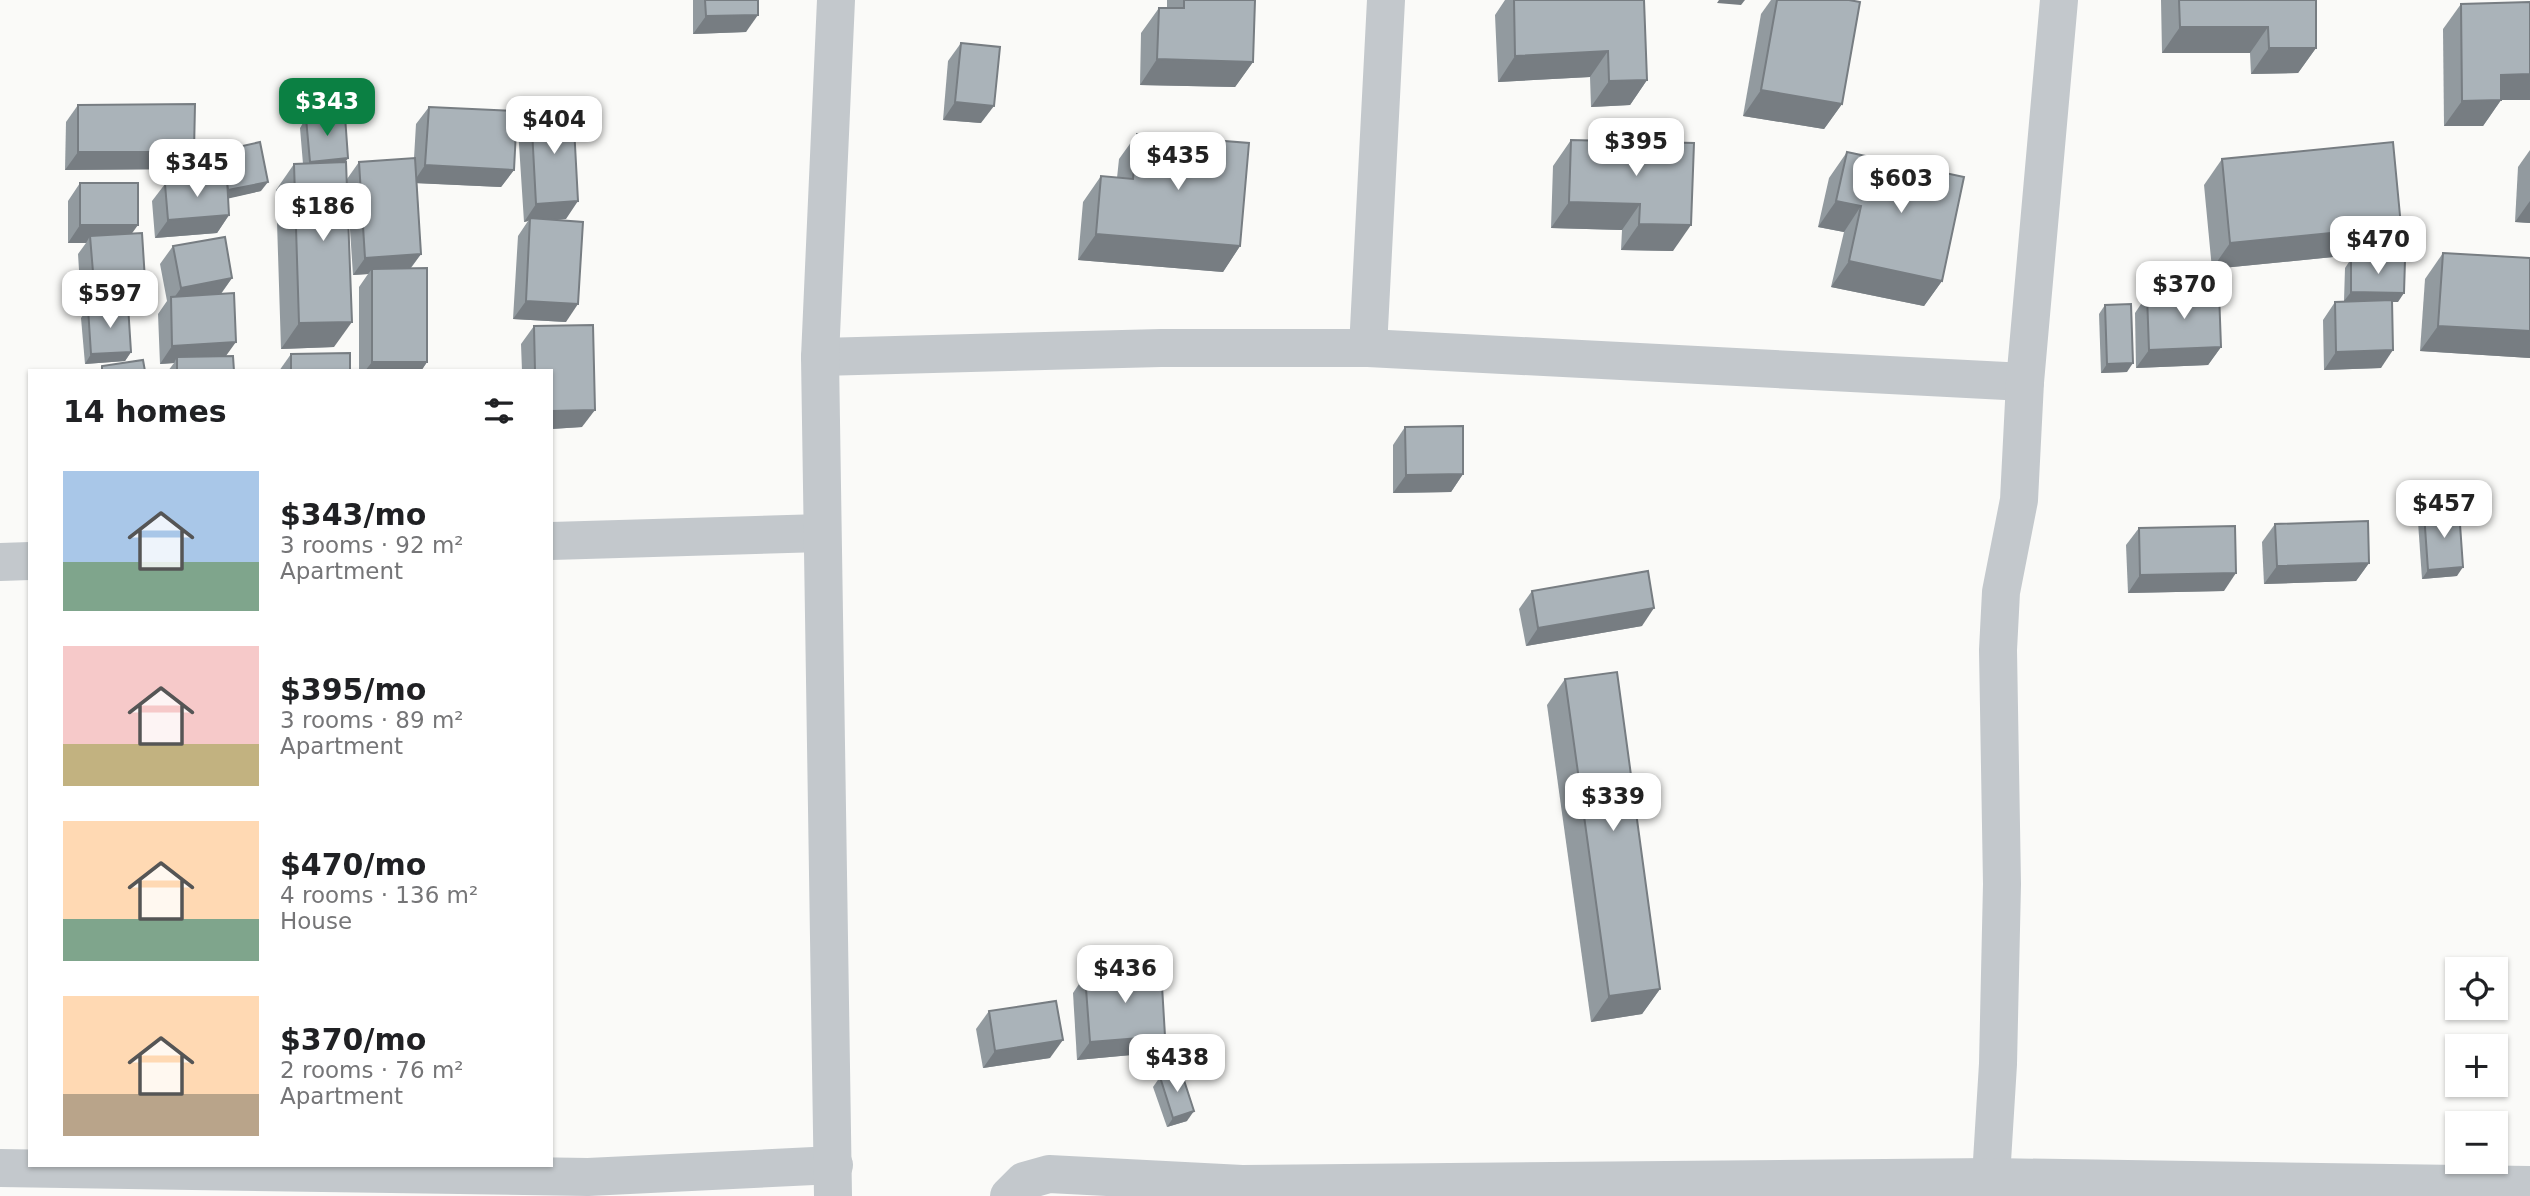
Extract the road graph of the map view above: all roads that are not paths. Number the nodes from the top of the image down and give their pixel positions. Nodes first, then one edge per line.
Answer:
1 (836, 0) edge
2 (1386, 0) edge
3 (2059, 0) edge
4 (1368, 348) junction
5 (820, 357) junction
6 (2025, 382) junction
7 (822, 533) junction
8 (553, 541) edge
9 (28, 561) edge
10 (0, 562) edge
11 (0, 1168) edge
12 (1990, 1177) junction
13 (833, 1181) edge
14 (2530, 1185) edge
15 (1009, 1196) edge

1 - 5 street
2 - 4 street
3 - 6 street
4 - 5 street
4 - 6 street
5 - 7 street
6 - 12 street
7 - 8 street
7 - 13 street
9 - 10 street
11 - 13 street
12 - 14 street
12 - 15 street

